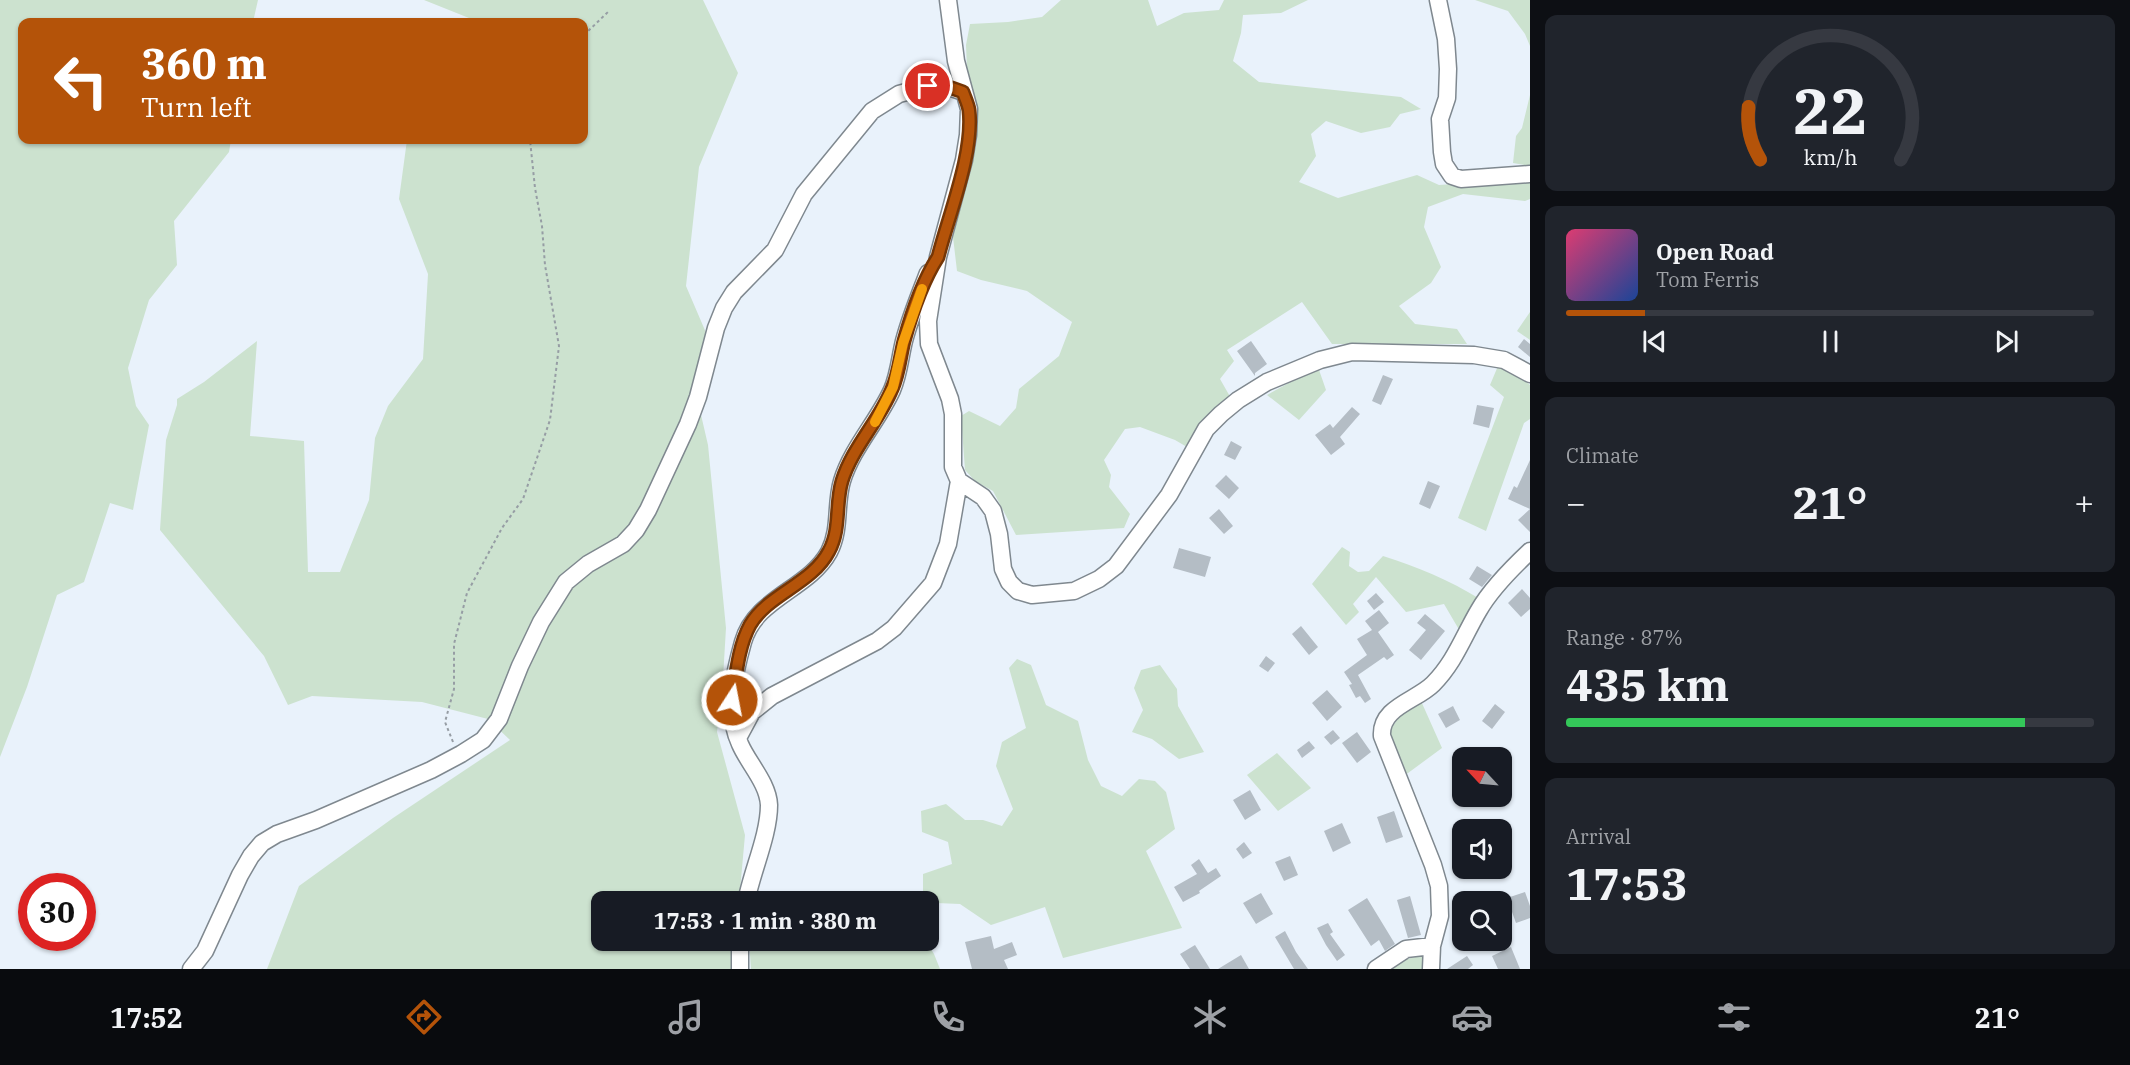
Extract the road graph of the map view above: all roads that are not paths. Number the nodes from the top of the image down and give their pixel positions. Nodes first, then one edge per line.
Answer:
1 (948, 0) edge
2 (1438, 0) edge
3 (963, 92) junction
4 (1530, 174) edge
5 (938, 257) junction
6 (1530, 374) edge
7 (959, 481) junction
8 (1530, 551) edge
9 (738, 738) junction
10 (749, 891) edge
11 (1432, 946) junction
12 (740, 951) edge
13 (191, 969) edge
14 (740, 969) edge
15 (1376, 969) edge
16 (1431, 969) edge

1 - 3 street
2 - 4 street
3 - 5 street
3 - 13 street
5 - 7 street
5 - 9 street
6 - 7 street
7 - 9 street
8 - 11 street
9 - 10 street
11 - 15 street
11 - 16 street
12 - 14 street

